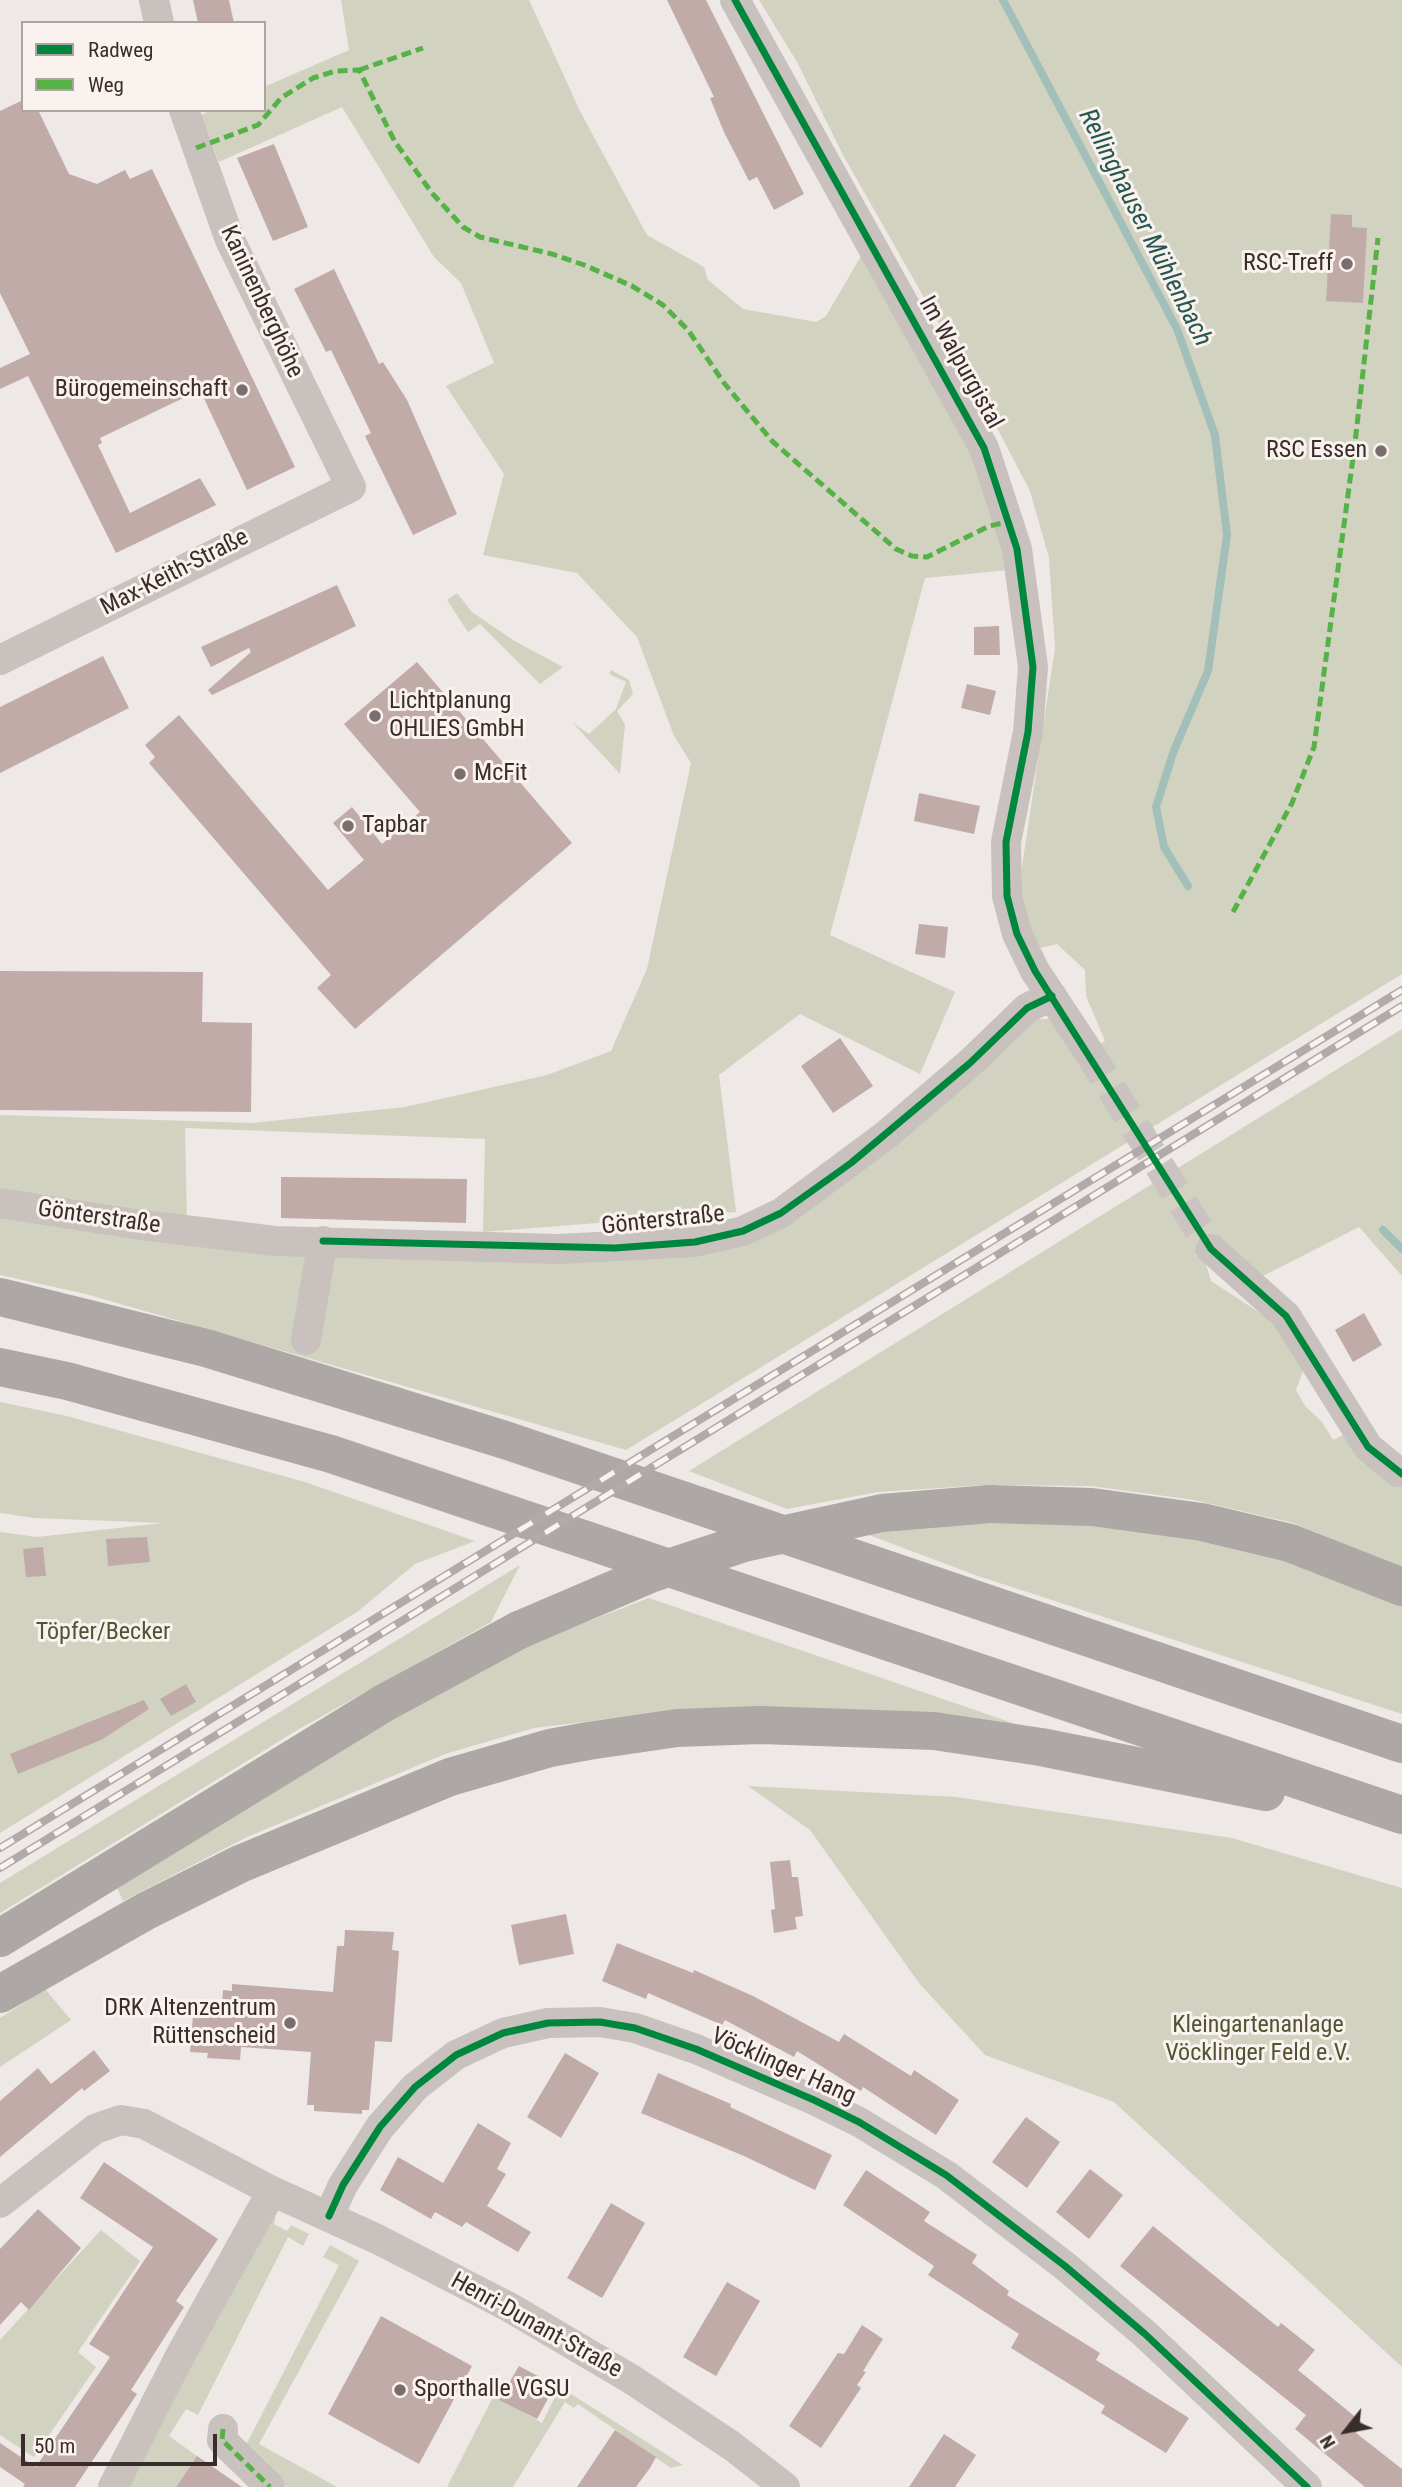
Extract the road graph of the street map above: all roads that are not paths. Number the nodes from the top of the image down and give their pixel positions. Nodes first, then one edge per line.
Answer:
1 (154, 0) edge
2 (736, 0) edge
3 (159, 21) edge
4 (185, 112) edge
5 (351, 487) joint
6 (0, 660) edge
7 (1052, 996) junction
8 (1088, 1051) tunnel mouth
9 (0, 1203) edge
10 (323, 1241) junction
11 (1211, 1249) tunnel mouth
12 (0, 1297) edge
13 (306, 1340) dead end
14 (0, 1367) edge
15 (1398, 1472) dead end
16 (1402, 1587) edge
17 (1402, 1744) edge
18 (1402, 1816) edge
19 (0, 1938) edge
20 (0, 1994) edge
21 (272, 2191) junction
22 (0, 2203) edge
23 (329, 2216) junction
24 (223, 2429) dead end
25 (113, 2487) edge
26 (270, 2487) edge
27 (785, 2487) edge
28 (1307, 2487) edge

1 - 3 street
2 - 7 street, Im Walpurgistal
4 - 5 street, Kaninenberghöhe
5 - 6 street, Max-Keith-Straße
7 - 8 street, Im Walpurgistal
7 - 10 street, Gönterstraße
9 - 10 street, Gönterstraße
10 - 13 street
11 - 15 street
12 - 17 highway
14 - 18 highway
16 - 19 highway, bridge
18 - 20 highway
21 - 22 street, Henri-Dunant-Straße
21 - 23 street, Henri-Dunant-Straße
21 - 25 street
23 - 27 street, Henri-Dunant-Straße
23 - 28 street, Vöcklinger Hang
24 - 26 street

